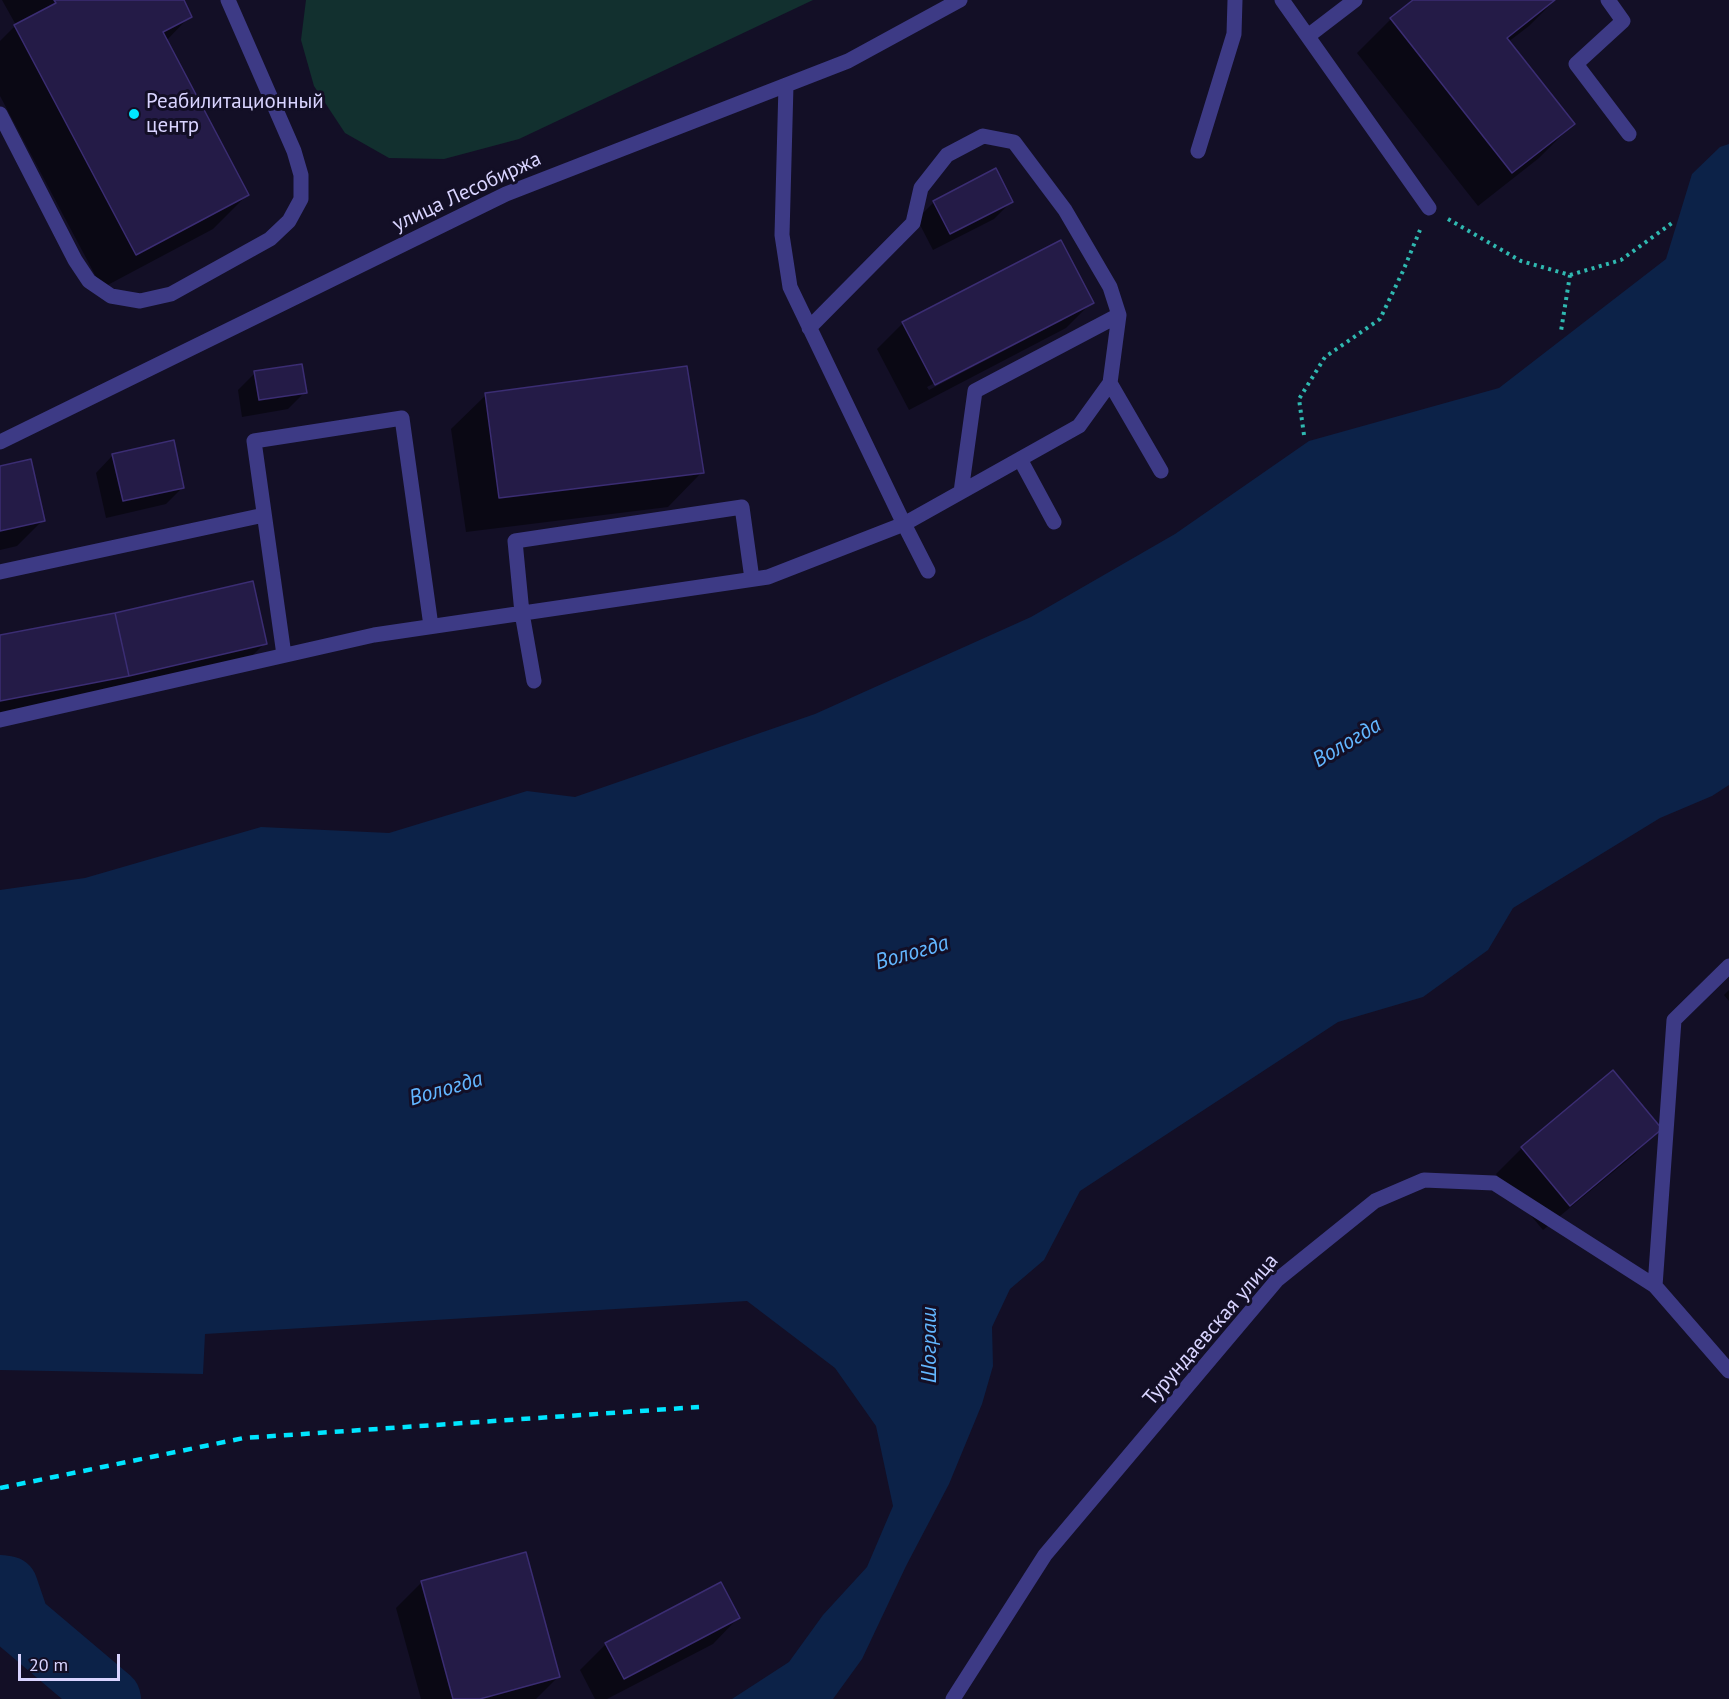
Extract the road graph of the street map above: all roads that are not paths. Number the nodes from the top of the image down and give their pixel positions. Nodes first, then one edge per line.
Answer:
1 (228, 0) edge
2 (960, 0) edge
3 (1235, 0) edge
4 (1282, 0) edge
5 (1355, 0) edge
6 (1608, 0) edge
7 (1308, 36) junction
8 (786, 85) junction
9 (0, 114) edge
10 (1629, 134) dead end
11 (1198, 151) dead end
12 (1429, 208) road end
13 (1119, 315) junction
14 (809, 328) junction
15 (1110, 383) junction
16 (0, 442) edge
17 (1020, 459) junction
18 (1161, 471) dead end
19 (961, 492) junction
20 (264, 515) junction
21 (1054, 522) dead end
22 (904, 524) junction
23 (928, 571) dead end
24 (0, 572) edge
25 (752, 579) junction
26 (522, 613) junction
27 (431, 626) junction
28 (284, 655) junction
29 (534, 681) dead end
30 (0, 720) edge
31 (1729, 966) edge
32 (1655, 1286) junction
33 (1729, 1371) edge
34 (953, 1699) edge

1 - 9 street
2 - 8 street, улица Лесобиржа
3 - 11 street
4 - 7 street
5 - 7 street
6 - 10 street
7 - 12 street
8 - 14 street
8 - 16 street, улица Лесобиржа
13 - 14 street
13 - 15 street
13 - 19 street
14 - 22 street
15 - 17 street
15 - 18 street
17 - 19 street
17 - 21 street
19 - 22 street
20 - 24 street
20 - 27 street
20 - 28 street
22 - 23 street
22 - 25 street
25 - 26 street
25 - 26 street
26 - 27 street
26 - 29 street
27 - 28 street
28 - 30 street
31 - 32 street
32 - 33 street, Турундаевская улица
32 - 34 street, Турундаевская улица

